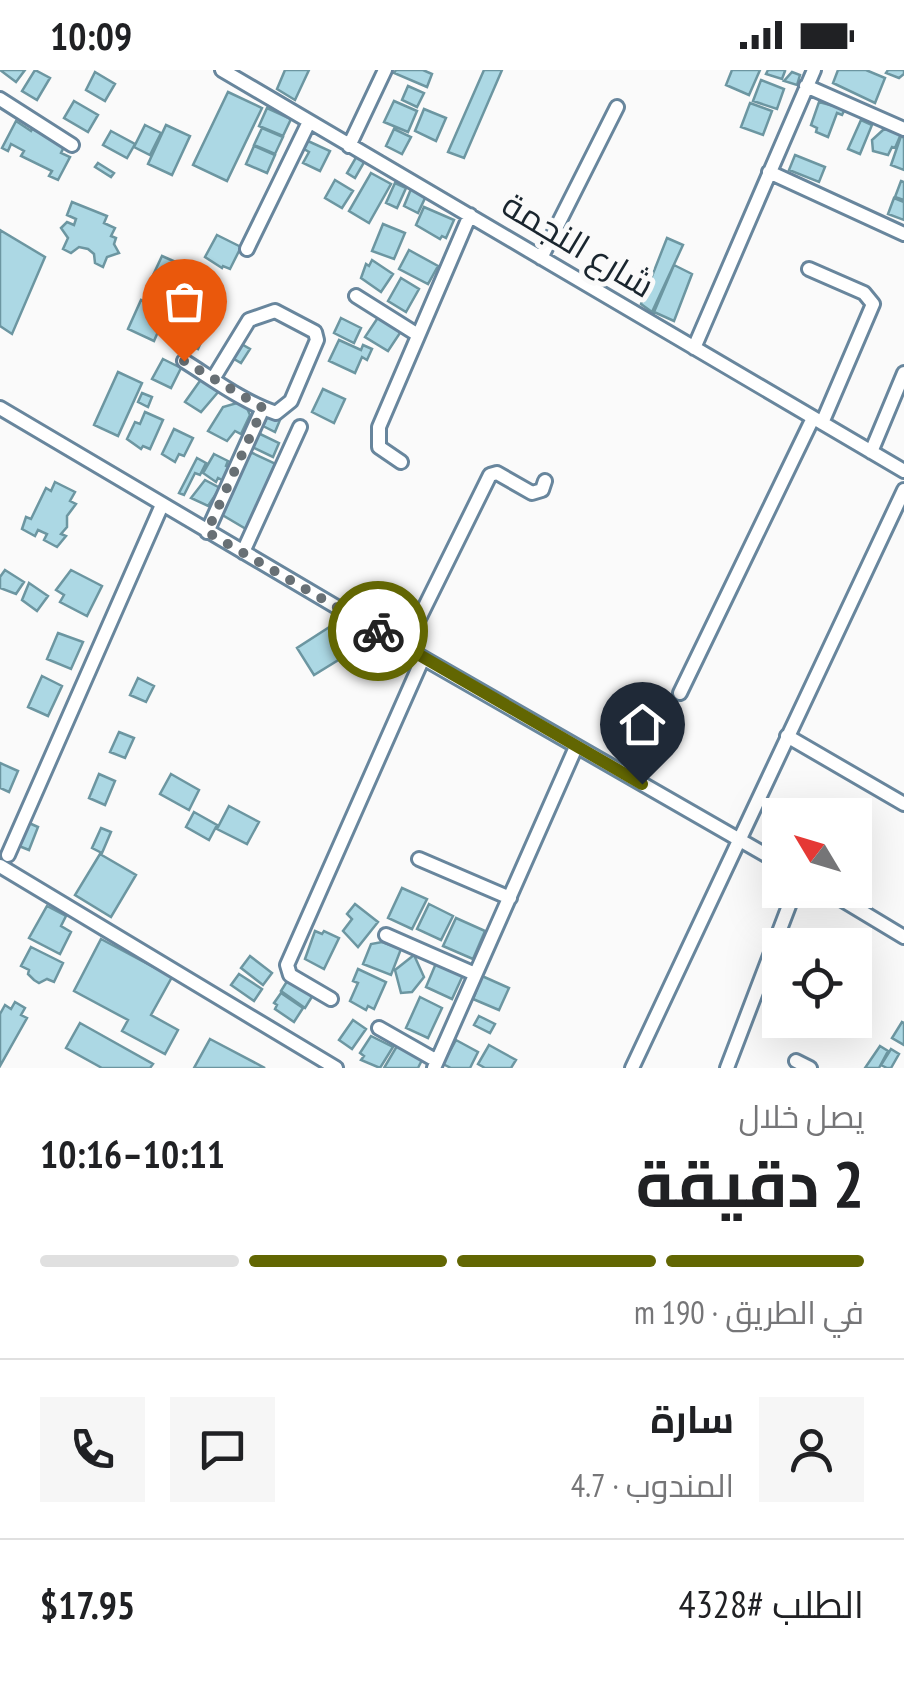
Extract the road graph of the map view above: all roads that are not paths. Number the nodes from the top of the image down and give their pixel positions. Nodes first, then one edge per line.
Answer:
1 (222, 70) edge
2 (385, 70) edge
3 (814, 70) edge
4 (806, 86) junction
5 (0, 99) edge
6 (617, 108) dead end
7 (309, 122) junction
8 (904, 129) edge
9 (72, 144) dead end
10 (350, 146) junction
11 (769, 172) junction
12 (470, 216) junction
13 (904, 234) edge
14 (247, 248) dead end
15 (541, 258) junction
16 (808, 269) dead end
17 (356, 296) dead end
18 (418, 335) junction
19 (694, 348) junction
20 (184, 361) dead end
21 (904, 373) edge
22 (212, 378) junction
23 (0, 408) edge
24 (263, 408) junction
25 (818, 420) junction
26 (300, 427) dead end
27 (871, 452) junction
28 (401, 462) dead end
29 (904, 471) edge
30 (545, 481) dead end
31 (904, 490) edge
32 (162, 505) junction
33 (207, 532) junction
34 (242, 552) junction
35 (405, 647) junction
36 (423, 658) junction
37 (680, 693) dead end
38 (787, 736) junction
39 (576, 747) junction
40 (904, 804) edge
41 (739, 839) junction
42 (762, 852) edge
43 (419, 859) dead end
44 (4, 860) edge
45 (510, 898) junction
46 (788, 908) edge
47 (856, 908) edge
48 (386, 936) dead end
49 (904, 937) edge
50 (475, 974) junction
51 (331, 1000) dead end
52 (380, 1028) dead end
53 (796, 1061) dead end
54 (436, 1066) edge
55 (336, 1068) edge
56 (632, 1068) edge
57 (727, 1068) edge
58 (810, 1068) edge

1 - 7 street, شارع النجمة
2 - 10 street
3 - 4 street
4 - 8 street
4 - 11 street
5 - 9 street
6 - 15 street
7 - 10 street, شارع النجمة
7 - 14 street
10 - 12 street, شارع النجمة
11 - 13 street
11 - 19 street
12 - 15 street, شارع النجمة
12 - 18 street
15 - 19 street, شارع النجمة
16 - 25 street
17 - 18 street
18 - 28 street
19 - 25 street, شارع النجمة
20 - 22 street
21 - 27 street
22 - 24 street
22 - 24 street
23 - 32 street
24 - 33 street
25 - 27 street, شارع النجمة
25 - 37 street
26 - 34 street
27 - 29 street, شارع النجمة
30 - 35 street
31 - 38 street
32 - 33 street
32 - 44 street
33 - 34 street
34 - 35 street
35 - 36 street
36 - 39 street
36 - 51 street
38 - 40 street
38 - 41 street
39 - 41 street
39 - 45 street
41 - 42 street
41 - 56 street
43 - 45 street
44 - 55 street
45 - 50 street
46 - 57 street
47 - 49 street
48 - 50 street
50 - 54 street
52 - 54 street
53 - 58 street

